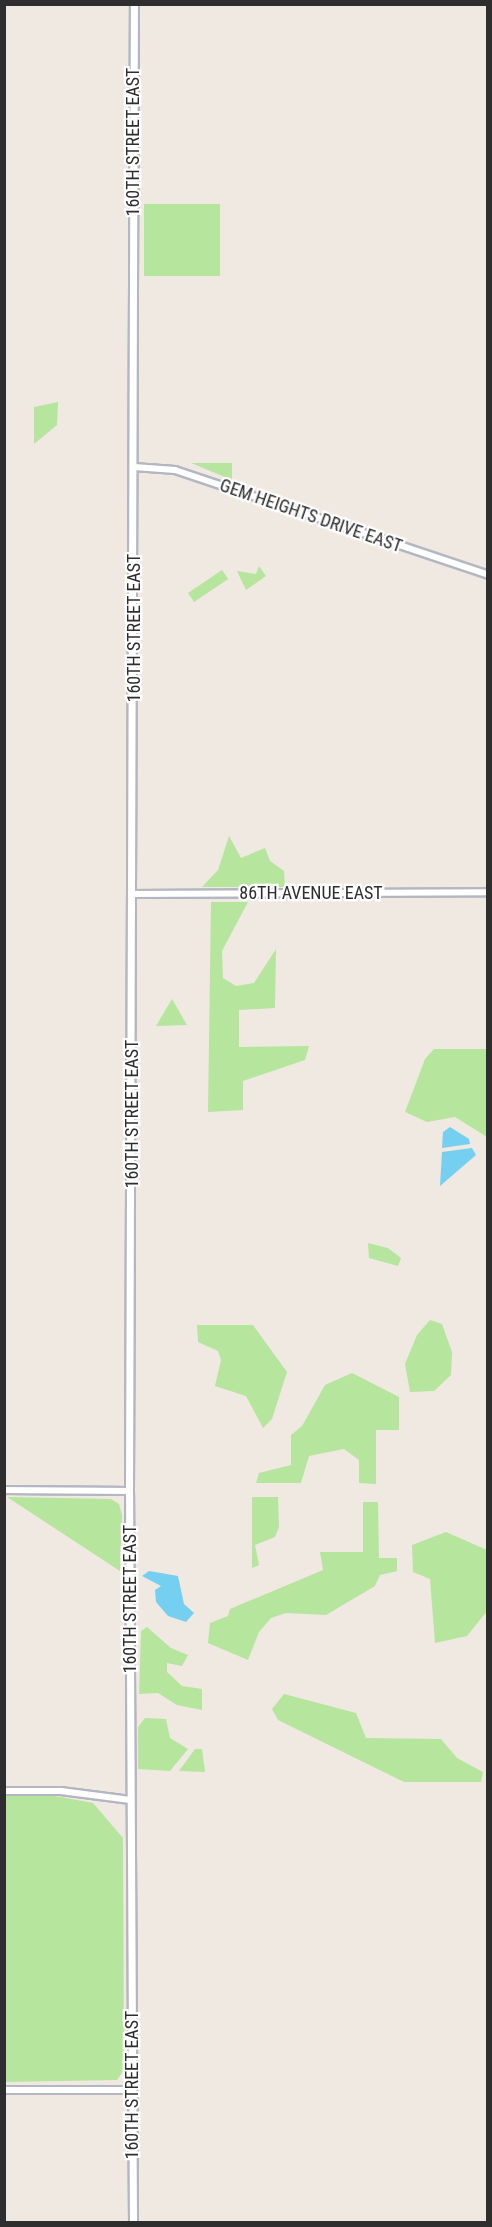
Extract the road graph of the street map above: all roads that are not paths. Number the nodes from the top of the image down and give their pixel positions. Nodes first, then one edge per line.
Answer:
1 (134, 4) edge
2 (134, 467) junction
3 (488, 575) edge
4 (488, 892) edge
5 (134, 894) junction
6 (4, 1490) edge
7 (129, 1491) junction
8 (4, 1791) edge
9 (130, 1800) junction
10 (4, 2090) edge
11 (132, 2090) junction
12 (133, 2223) edge

1 - 2 main road, 160TH STREET EAST
2 - 3 street, GEM HEIGHTS DRIVE EAST
2 - 5 main road, 160TH STREET EAST
4 - 5 street, 86TH AVENUE EAST
5 - 7 main road, 160TH STREET EAST
6 - 7 street
7 - 9 main road, 160TH STREET EAST
8 - 9 street
9 - 11 main road, 160TH STREET EAST
10 - 11 street
11 - 12 main road, 160TH STREET EAST

